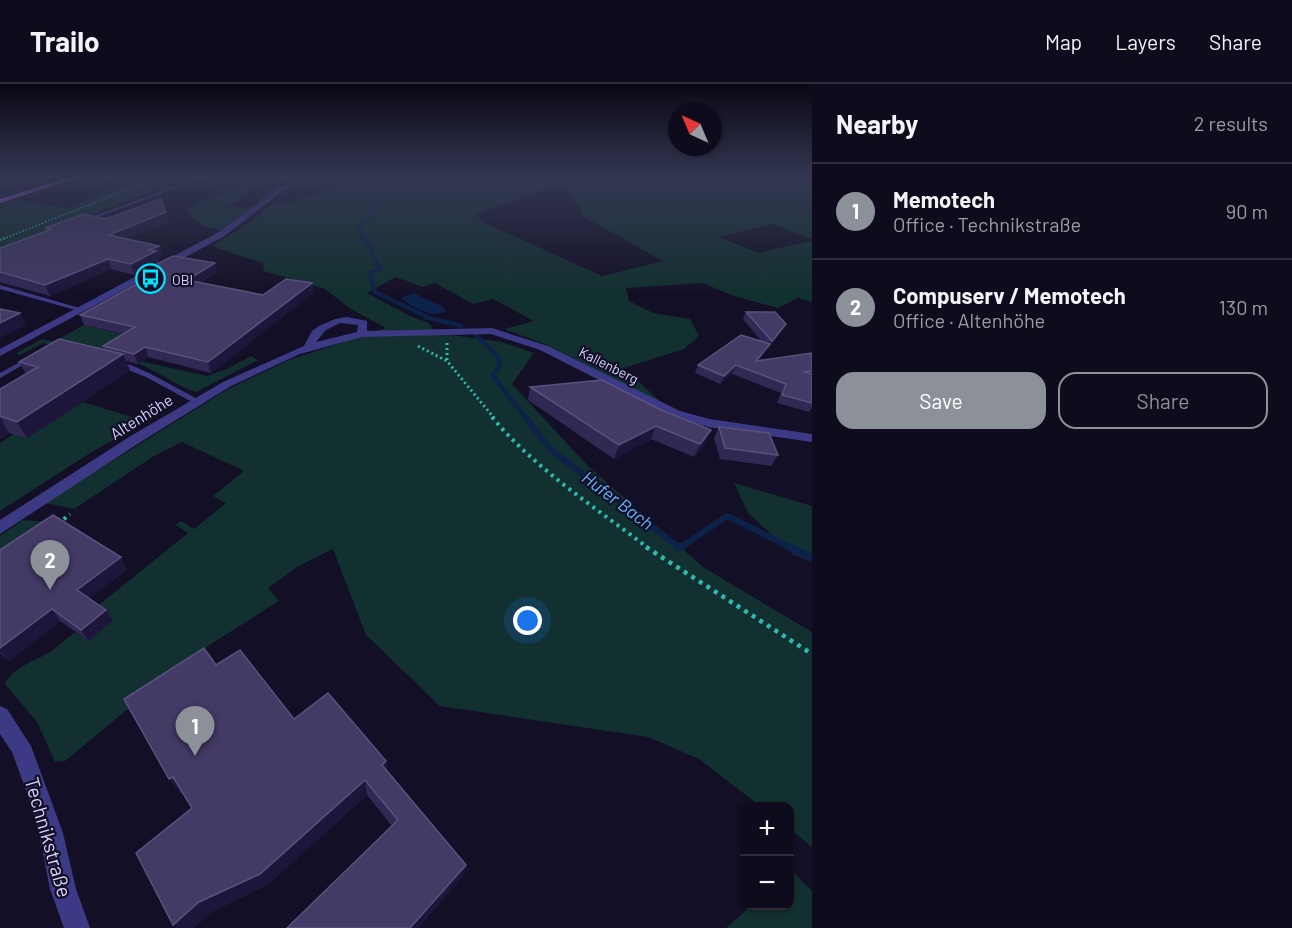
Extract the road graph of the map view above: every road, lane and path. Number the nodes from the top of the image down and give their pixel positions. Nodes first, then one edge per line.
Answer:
1 (60, 216) edge
2 (96, 216) edge
3 (246, 216) edge
4 (83, 221) edge
5 (0, 240) edge
6 (1, 286) edge
7 (81, 309) junction
8 (393, 333) junction
9 (0, 353) edge
10 (40, 353) edge
11 (109, 362) edge
12 (0, 376) edge
13 (196, 401) junction
14 (812, 438) edge
15 (70, 514) dead end
16 (57, 525) edge
17 (0, 528) edge
18 (812, 654) edge
19 (0, 716) edge
20 (77, 928) edge

1 - 5 path
2 - 4 lane
3 - 7 street
6 - 7 lane
7 - 9 street
8 - 13 street, Altenhöhe
8 - 14 street, Kallenberg
8 - 18 path
10 - 12 lane
11 - 13 lane
13 - 17 street, Altenhöhe
15 - 16 path
19 - 20 street, Technikstraße

